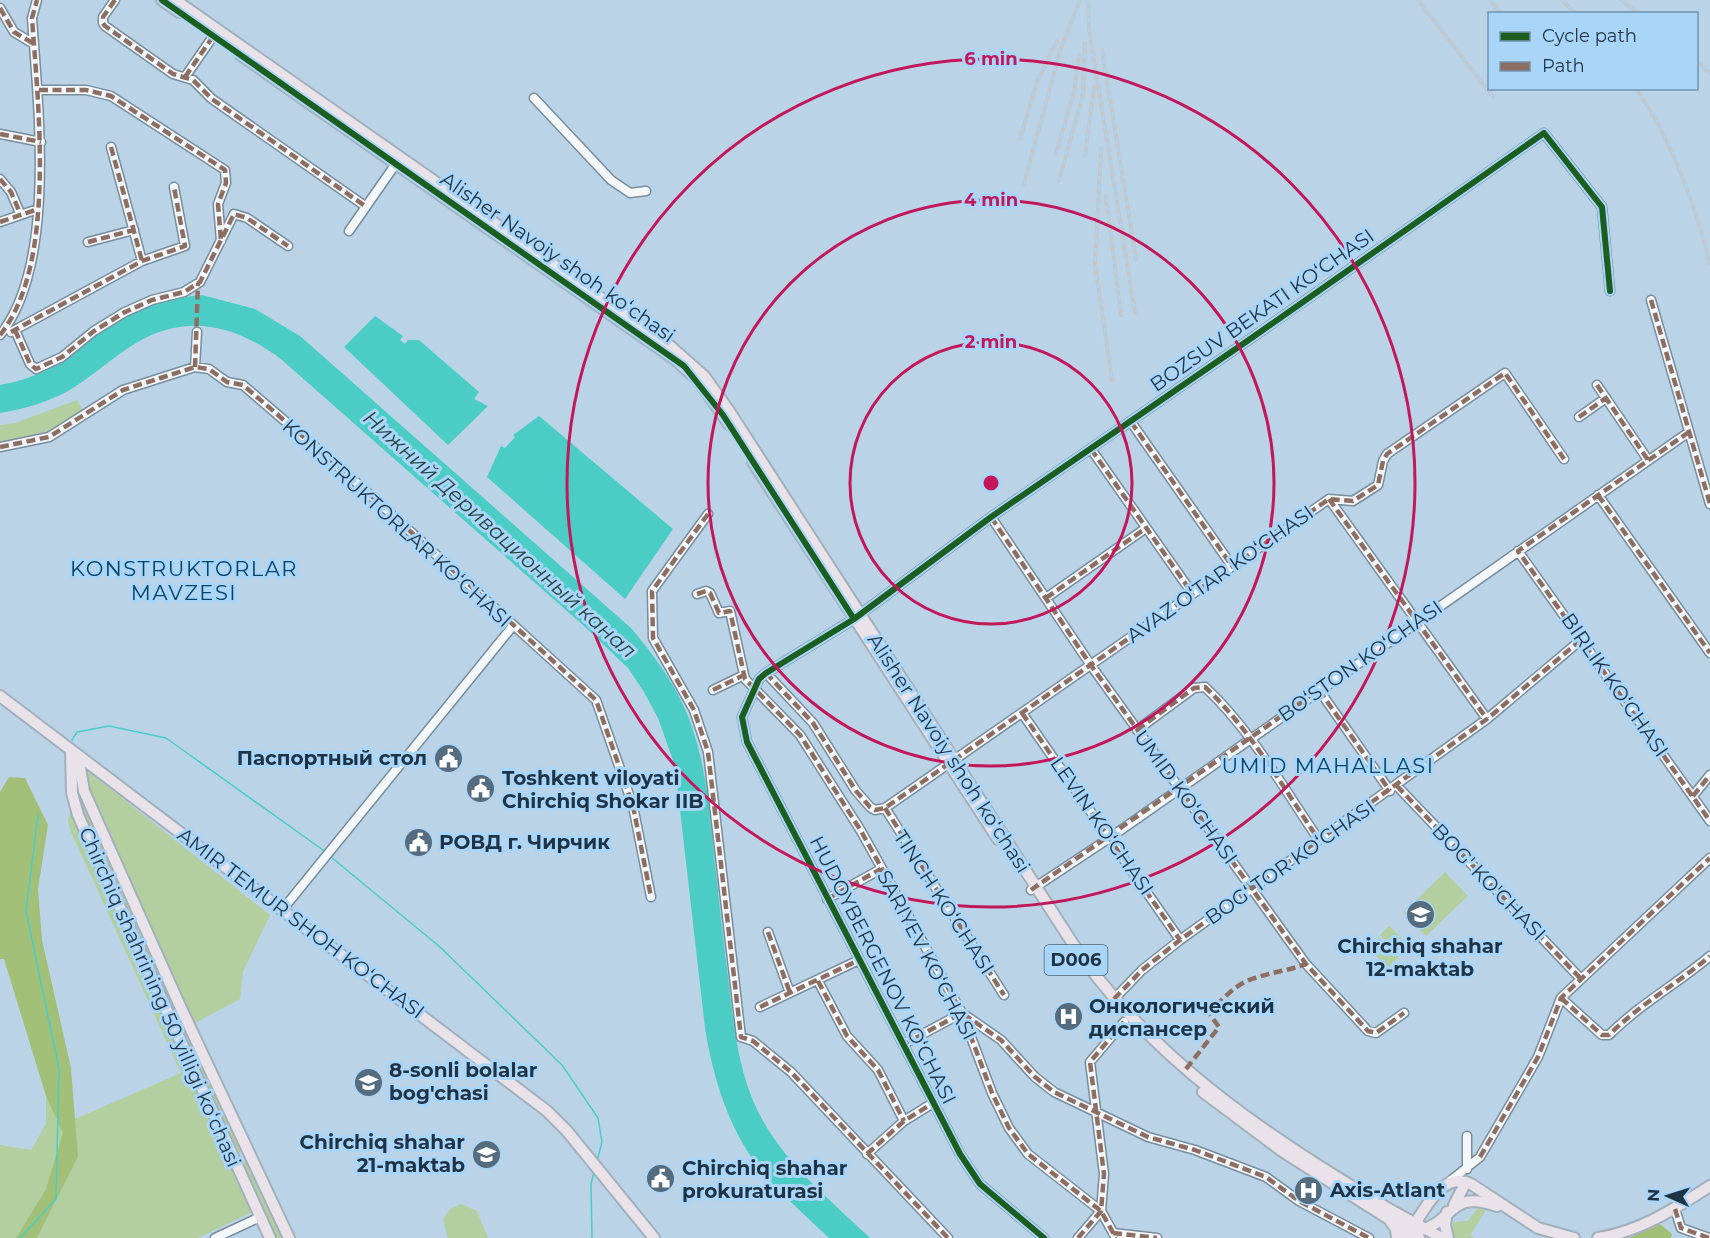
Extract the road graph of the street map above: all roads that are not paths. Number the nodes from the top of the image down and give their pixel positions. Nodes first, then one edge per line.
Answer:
1 (37, 0) edge
2 (115, 0) edge
3 (162, 0) edge
4 (175, 0) edge
5 (0, 8) edge
6 (214, 35) junction
7 (34, 44) junction
8 (185, 77) junction
9 (39, 90) junction
10 (534, 98) dead end
11 (0, 134) edge
12 (40, 142) junction
13 (111, 147) dead end
14 (396, 165) junction
15 (0, 179) edge
16 (174, 187) dead end
17 (646, 191) dead end
18 (365, 206) junction
19 (38, 209) junction
20 (20, 213) junction
21 (0, 222) edge
22 (134, 230) junction
23 (350, 231) dead end
24 (88, 242) dead end
25 (221, 243) junction
26 (288, 246) dead end
27 (142, 261) junction
28 (1610, 291) dead end
29 (1651, 300) dead end
30 (15, 330) junction
31 (197, 332) dead end
32 (0, 337) edge
33 (195, 367) junction
34 (1597, 385) dead end
35 (1606, 398) junction
36 (1579, 417) dead end
37 (1131, 422) junction
38 (1689, 432) junction
39 (0, 447) edge
40 (1090, 449) junction
41 (1564, 459) dead end
42 (1648, 460) junction
43 (1598, 495) junction
44 (1329, 499) junction
45 (1710, 504) edge
46 (708, 514) dead end
47 (992, 517) junction
48 (1146, 528) junction
49 (1518, 551) junction
50 (1232, 566) junction
51 (1192, 593) junction
52 (697, 594) dead end
53 (1046, 598) junction
54 (857, 617) junction
55 (1415, 622) junction
56 (512, 627) junction
57 (1582, 639) junction
58 (1710, 653) edge
59 (1090, 664) junction
60 (766, 673) junction
61 (744, 675) junction
62 (713, 690) dead end
63 (1319, 690) junction
64 (755, 691) junction
65 (0, 696) edge
66 (1022, 713) junction
67 (1487, 719) junction
68 (1137, 730) junction
69 (1249, 738) junction
70 (75, 753) junction
71 (952, 762) junction
72 (1710, 775) edge
73 (1179, 788) junction
74 (1393, 788) junction
75 (1693, 796) junction
76 (885, 808) junction
77 (1710, 821) edge
78 (1111, 837) junction
79 (1319, 840) junction
80 (1710, 858) edge
81 (881, 868) junction
82 (1253, 887) junction
83 (1033, 888) junction
84 (651, 897) dead end
85 (827, 899) junction
86 (283, 909) junction
87 (146, 928) junction
88 (768, 932) dead end
89 (132, 935) junction
90 (1180, 940) junction
91 (1710, 956) edge
92 (859, 960) junction
93 (1581, 979) junction
94 (818, 981) junction
95 (790, 993) junction
96 (1004, 995) dead end
97 (1561, 998) junction
98 (1114, 999) junction
99 (760, 1007) dead end
100 (962, 1013) junction
101 (1404, 1013) dead end
102 (1124, 1022) junction
103 (195, 1037) junction
104 (181, 1043) junction
105 (904, 1044) junction
106 (933, 1103) junction
107 (1097, 1114) junction
108 (904, 1121) junction
109 (249, 1153) junction
110 (867, 1154) junction
111 (1480, 1157) junction
112 (234, 1161) junction
113 (1467, 1169) junction
114 (1466, 1182) junction
115 (1447, 1183) junction
116 (1710, 1186) edge
117 (1426, 1205) junction
118 (1675, 1209) junction
119 (1101, 1211) junction
120 (1512, 1211) junction
121 (1448, 1212) junction
122 (1388, 1213) junction
123 (260, 1217) junction
124 (1423, 1234) edge
125 (1115, 1235) edge
126 (215, 1238) edge
127 (270, 1238) edge
128 (289, 1238) edge
129 (654, 1238) edge
130 (948, 1238) edge
131 (1044, 1238) edge
132 (1078, 1238) edge
133 (1157, 1238) edge
134 (1369, 1238) edge
135 (1396, 1238) edge
136 (1448, 1238) edge
137 (1574, 1238) edge
138 (1598, 1238) edge
139 (1709, 1238) edge

1 - 7 street
2 - 8 street
3 - 6 main road, Alisher Navoiy shoh koʻchasi / D006
4 - 54 main road, Alisher Navoiy shoh koʻchasi / D006
5 - 7 street
6 - 8 street
6 - 14 main road, Alisher Navoiy shoh koʻchasi / D006
7 - 9 street
8 - 18 street
9 - 12 street
9 - 25 street
10 - 17 street
11 - 12 street
12 - 19 street
13 - 22 street
14 - 18 street
14 - 54 main road, Alisher Navoiy shoh koʻchasi / D006
15 - 20 street
16 - 27 street
18 - 23 street
19 - 20 street
19 - 32 street
20 - 21 street
22 - 24 street
22 - 27 street
25 - 26 street
25 - 30 street
27 - 30 street
28 - 37 street, BOZSUV BEKATI KO‘CHASI
29 - 38 street
30 - 32 street
31 - 33 street
33 - 39 street
33 - 56 street, KONSTRUKTORLAR KO‘CHASI
34 - 35 street
35 - 36 street
35 - 42 street
37 - 40 street, BOZSUV BEKATI KO‘CHASI
37 - 50 street
38 - 42 street, BO‘STON KO‘CHASI
38 - 45 street
40 - 47 street, BOZSUV BEKATI KO‘CHASI
40 - 48 street
41 - 44 street, AVAZ O‘TAR KO‘CHASI
42 - 43 street, BO‘STON KO‘CHASI
43 - 49 street, BO‘STON KO‘CHASI
43 - 58 street
44 - 50 street, AVAZ O‘TAR KO‘CHASI
44 - 55 street
46 - 110 street
47 - 53 street, UMID KO‘CHASI
47 - 54 street, BOZSUV BEKATI KO‘CHASI
48 - 51 street
48 - 53 street
49 - 55 street, BO‘STON KO‘CHASI
49 - 57 street, BIRLIK KO‘CHASI
50 - 51 street, AVAZ O‘TAR KO‘CHASI
51 - 59 street, AVAZ O‘TAR KO‘CHASI
52 - 61 street
53 - 59 street, UMID KO‘CHASI
54 - 60 street
54 - 71 main road, Alisher Navoiy shoh koʻchasi / D006
55 - 63 street, BO‘STON KO‘CHASI
55 - 67 street
56 - 84 street, KONSTRUKTORLAR KO‘CHASI
56 - 86 street
57 - 67 street, BOG‘ TOR KO‘CHASI
57 - 75 street, BIRLIK KO‘CHASI
59 - 66 street, AVAZ O‘TAR KO‘CHASI
59 - 68 street, UMID KO‘CHASI
60 - 64 street
60 - 76 street, TINCH KO‘CHASI
61 - 62 street
61 - 64 street, SARIYEV KO‘CHASI
63 - 69 street, BO‘STON KO‘CHASI
63 - 74 street, BOG' KO'CHASI
64 - 81 street, SARIYEV KO‘CHASI
64 - 85 street, HUDOYBERGENOV KO‘CHASI
65 - 70 main road, AMIR TEMUR SHOH KO‘CHASI
66 - 71 street, AVAZ O‘TAR KO‘CHASI
66 - 78 street, LEVIN KO‘CHASI
67 - 74 street, BOG‘ TOR KO‘CHASI
68 - 69 street
68 - 73 street, UMID KO‘CHASI
69 - 73 street, BO‘STON KO‘CHASI
69 - 79 street
70 - 86 main road, AMIR TEMUR SHOH KO‘CHASI
70 - 87 main road, Chirchiq shahrining 50 yilligi koʻchasi
70 - 89 main road, Chirchiq shahrining 50 yilligi koʻchasi
71 - 76 street, TINCH KO‘CHASI
71 - 83 main road, Alisher Navoiy shoh koʻchasi / D006
72 - 75 street
73 - 78 street, BO‘STON KO‘CHASI
73 - 82 street, UMID KO‘CHASI
74 - 79 street, BOG‘ TOR KO‘CHASI
74 - 93 street, BOG' KO'CHASI
75 - 77 street, BIRLIK KO‘CHASI
76 - 96 street, TINCH KO‘CHASI
78 - 83 street, BO‘STON KO‘CHASI
78 - 90 street, LEVIN KO‘CHASI
79 - 82 street, BOG‘ TOR KO‘CHASI
80 - 93 street
81 - 85 street
81 - 100 street, SARIYEV KO‘CHASI
82 - 90 street, BOG‘ TOR KO‘CHASI
82 - 101 street, UMID KO‘CHASI
83 - 98 main road, Alisher Navoiy shoh koʻchasi / D006
83 - 102 main road, Alisher Navoiy shoh koʻchasi / D006
85 - 92 street, HUDOYBERGENOV KO‘CHASI
86 - 129 main road, AMIR TEMUR SHOH KO‘CHASI
87 - 89 main road
87 - 103 main road, Chirchiq shahrining 50 yilligi koʻchasi
88 - 95 street
89 - 104 main road, Chirchiq shahrining 50 yilligi koʻchasi
90 - 98 street, BOG‘ TOR KO‘CHASI
91 - 97 street
92 - 94 street
92 - 105 street, HUDOYBERGENOV KO‘CHASI
93 - 97 street
94 - 95 street
94 - 108 street
95 - 99 street
97 - 111 street
98 - 122 main road, Alisher Navoiy shoh koʻchasi / D006
100 - 105 street
100 - 107 street
100 - 119 street, SARIYEV KO‘CHASI
102 - 107 street
102 - 122 main road, Alisher Navoiy shoh koʻchasi / D006
103 - 104 main road
103 - 109 main road, Chirchiq shahrining 50 yilligi koʻchasi
104 - 112 main road, Chirchiq shahrining 50 yilligi koʻchasi
105 - 106 street, HUDOYBERGENOV KO‘CHASI
106 - 108 street
106 - 131 street, HUDOYBERGENOV KO‘CHASI
107 - 119 street
107 - 134 street
108 - 110 street
109 - 112 main road
109 - 128 main road, Chirchiq shahrining 50 yilligi koʻchasi
110 - 130 street
111 - 113 street
111 - 113 street
112 - 123 main road, Chirchiq shahrining 50 yilligi koʻchasi
113 - 114 street
113 - 115 street
114 - 115 main road
114 - 120 main road
114 - 121 main road
115 - 117 main road
116 - 118 main road
117 - 121 main road
117 - 122 main road
117 - 124 main road
118 - 138 main road
118 - 139 street
119 - 125 street, SARIYEV KO‘CHASI
119 - 132 street
120 - 121 main road
120 - 137 main road
121 - 124 main road
121 - 136 main road
122 - 124 main road, Alisher Navoiy shoh koʻchasi / D006
122 - 135 main road
123 - 126 street
123 - 127 main road, Chirchiq shahrining 50 yilligi koʻchasi
125 - 133 street

